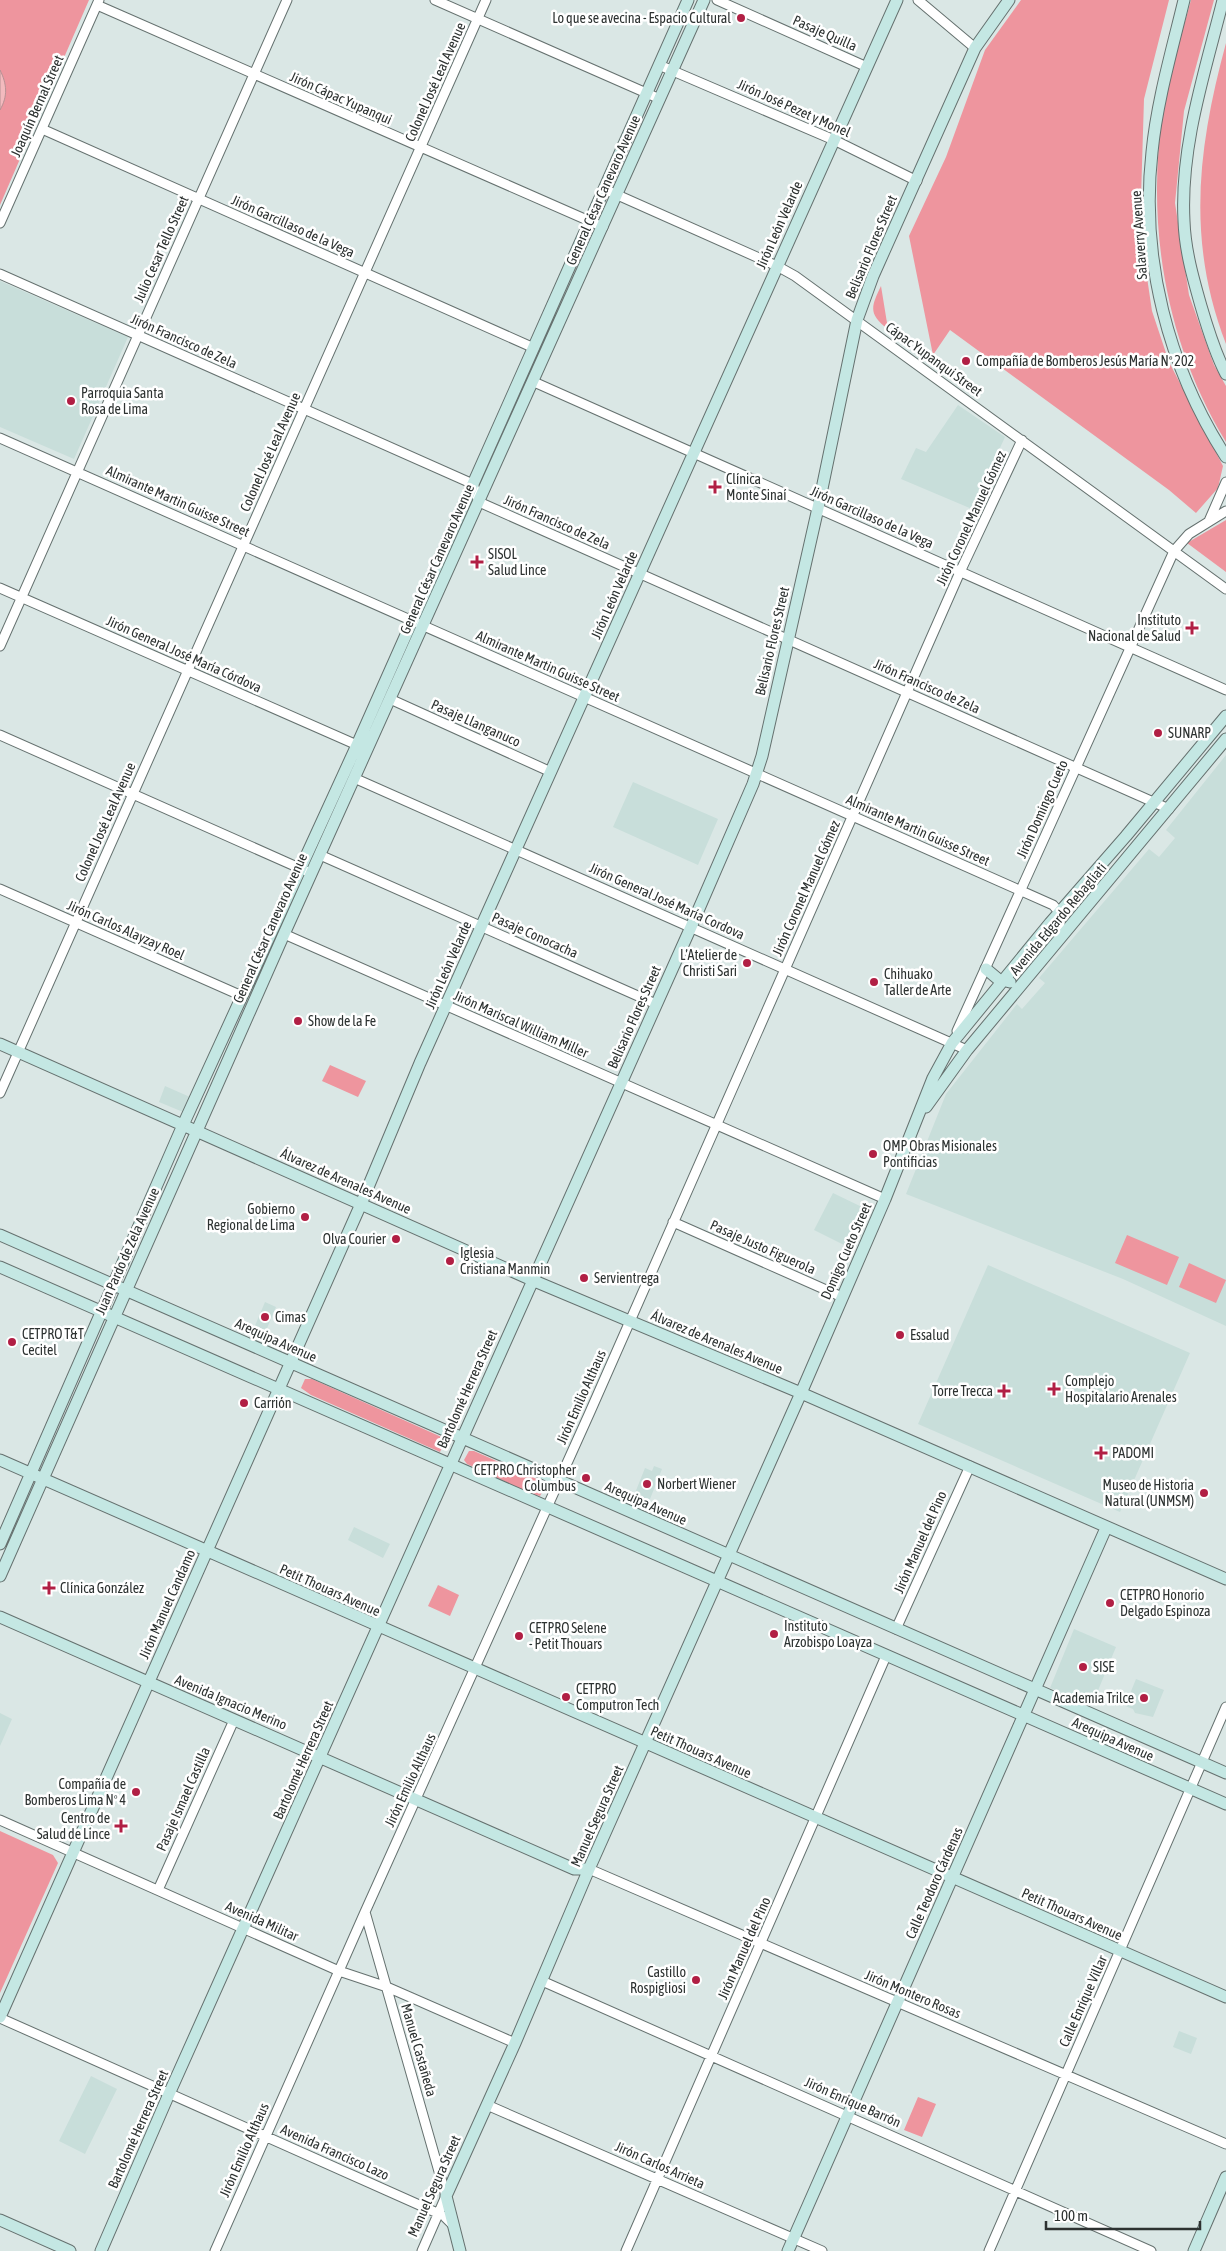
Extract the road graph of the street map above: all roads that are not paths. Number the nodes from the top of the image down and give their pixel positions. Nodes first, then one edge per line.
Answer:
1 (287, 0) edge
2 (435, 0) edge
3 (486, 0) edge
4 (688, 0) edge
5 (704, 0) edge
6 (717, 0) edge
7 (897, 0) edge
8 (918, 0) edge
9 (1009, 0) edge
10 (1184, 0) edge
11 (1223, 0) edge
12 (98, 2) edge
13 (478, 19) junction
14 (974, 48) junction
15 (660, 65) junction
16 (868, 66) junction
17 (673, 71) junction
18 (254, 74) junction
19 (647, 94) junction
20 (660, 99) junction
21 (42, 129) junction
22 (834, 140) junction
23 (420, 148) junction
24 (917, 180) junction
25 (604, 189) junction
26 (618, 194) junction
27 (199, 199) junction
28 (589, 222) junction
29 (0, 223) edge
30 (603, 227) junction
31 (777, 266) junction
32 (365, 272) junction
33 (0, 274) edge
34 (857, 320) junction
35 (138, 335) junction
36 (534, 348) junction
37 (1226, 374) edge
38 (534, 382) junction
39 (304, 409) junction
40 (0, 438) edge
41 (1022, 440) junction
42 (694, 453) junction
43 (1226, 456) edge
44 (77, 472) junction
45 (1226, 482) edge
46 (473, 484) junction
47 (479, 502) junction
48 (818, 508) junction
49 (1226, 511) edge
50 (1208, 521) junction
51 (243, 546) junction
52 (1174, 551) junction
53 (960, 572) junction
54 (640, 574) junction
55 (0, 588) edge
56 (1226, 589) edge
57 (21, 597) junction
58 (412, 620) junction
59 (423, 626) junction
60 (787, 639) junction
61 (0, 646) edge
62 (1131, 648) junction
63 (188, 671) junction
64 (1226, 690) edge
65 (907, 692) junction
66 (584, 697) junction
67 (390, 699) junction
68 (1226, 716) edge
69 (0, 735) edge
70 (1226, 739) edge
71 (357, 745) junction
72 (1077, 768) junction
73 (551, 772) junction
74 (756, 773) junction
75 (354, 778) junction
76 (133, 794) junction
77 (1154, 802) junction
78 (1169, 809) junction
79 (853, 816) junction
80 (516, 850) junction
81 (320, 854) junction
82 (300, 868) junction
83 (312, 873) junction
84 (0, 890) edge
85 (1021, 891) junction
86 (1060, 913) junction
87 (76, 923) junction
88 (482, 926) junction
89 (691, 927) junction
90 (284, 934) junction
91 (1060, 937) junction
92 (786, 969) junction
93 (986, 969) junction
94 (1004, 981) junction
95 (1023, 985) junction
96 (242, 996) junction
97 (656, 1004) junction
98 (446, 1006) junction
99 (952, 1043) junction
100 (0, 1044) edge
101 (968, 1050) junction
102 (18, 1052) junction
103 (620, 1083) junction
104 (0, 1093) edge
105 (917, 1121) junction
106 (183, 1125) junction
107 (716, 1125) junction
108 (197, 1131) junction
109 (885, 1199) junction
110 (361, 1204) junction
111 (673, 1222) junction
112 (0, 1235) edge
113 (0, 1267) edge
114 (532, 1280) junction
115 (113, 1285) junction
116 (126, 1291) junction
117 (842, 1297) junction
118 (102, 1311) junction
119 (114, 1317) junction
120 (630, 1321) junction
121 (290, 1363) junction
122 (279, 1390) junction
123 (801, 1393) junction
124 (462, 1438) junction
125 (0, 1460) edge
126 (450, 1465) junction
127 (970, 1466) junction
128 (31, 1474) junction
129 (42, 1480) junction
130 (559, 1481) junction
131 (547, 1508) junction
132 (1106, 1528) junction
133 (0, 1544) edge
134 (206, 1552) junction
135 (729, 1556) junction
136 (0, 1576) edge
137 (1226, 1579) edge
138 (717, 1582) junction
139 (0, 1617) edge
140 (378, 1627) junction
141 (896, 1629) junction
142 (886, 1656) junction
143 (476, 1670) junction
144 (148, 1683) junction
145 (1036, 1691) junction
146 (1226, 1708) edge
147 (1024, 1716) junction
148 (234, 1720) junction
149 (645, 1744) junction
150 (320, 1758) junction
151 (1202, 1763) junction
152 (1226, 1773) edge
153 (1190, 1789) junction
154 (416, 1799) junction
155 (1226, 1804) edge
156 (815, 1818) junction
157 (0, 1820) edge
158 (73, 1852) junction
159 (590, 1869) junction
160 (953, 1878) junction
161 (158, 1890) junction
162 (365, 1912) junction
163 (244, 1928) junction
164 (761, 1943) junction
165 (1120, 1951) junction
166 (339, 1970) junction
167 (542, 1981) junction
168 (387, 1987) junction
169 (1226, 1997) edge
170 (898, 2002) junction
171 (0, 2017) edge
172 (515, 2043) junction
173 (712, 2055) junction
174 (1066, 2074) junction
175 (169, 2094) junction
176 (488, 2105) junction
177 (848, 2116) junction
178 (266, 2136) junction
179 (1226, 2144) edge
180 (1226, 2177) edge
181 (658, 2179) junction
182 (1016, 2190) junction
183 (446, 2196) junction
184 (438, 2214) junction
185 (0, 2220) edge
186 (453, 2225) junction
187 (794, 2239) junction
188 (70, 2251) edge
189 (101, 2251) edge
190 (215, 2251) edge
191 (422, 2251) edge
192 (460, 2251) edge
193 (626, 2251) edge
194 (788, 2251) edge
195 (822, 2251) edge
196 (989, 2251) edge
197 (1152, 2251) edge
198 (1194, 2251) edge

1 - 18 street, Julio Cesar Tello Street
2 - 13 street
3 - 13 street, Colonel José Leal Avenue
4 - 15 main road, General César Canevaro Avenue
5 - 17 main road, General César Canevaro Avenue
6 - 16 street, Pasaje Quilla
7 - 16 main road, Jirón León Velarde
8 - 14 street
9 - 14 main road, Belisario Flores Street
10 - 43 main road, Salaverry Avenue
11 - 37 main road
12 - 18 street, Jirón Cápac Yupanqui
12 - 21 street, Joaquín Bernal Street
13 - 19 street
13 - 23 street, Colonel José Leal Avenue
14 - 24 main road, Belisario Flores Street
15 - 17 street, Jirón José Pezet y Monel
15 - 19 main road, General César Canevaro Avenue
16 - 22 main road, Jirón León Velarde
17 - 20 main road, General César Canevaro Avenue
17 - 22 street, Jirón José Pezet y Monel
18 - 23 street, Jirón Cápac Yupanqui
18 - 27 street, Julio Cesar Tello Street
19 - 20 street
19 - 25 main road, General César Canevaro Avenue
20 - 26 main road, General César Canevaro Avenue
21 - 27 street, Jirón Garcillaso de la Vega
21 - 29 street, Joaquín Bernal Street
22 - 24 street, Jirón José Pezet y Monel
22 - 31 main road, Jirón León Velarde
23 - 28 street, Jirón Cápac Yupanqui
23 - 32 street, Colonel José Leal Avenue
24 - 34 main road, Belisario Flores Street
25 - 26 street, Cápac Yupanqui Street
25 - 28 main road, General César Canevaro Avenue
26 - 30 main road, General César Canevaro Avenue
26 - 31 street, Cápac Yupanqui Street
27 - 32 street, Jirón Garcillaso de la Vega
27 - 35 street, Julio Cesar Tello Street
28 - 30 street, Jirón Cápac Yupanqui
28 - 36 main road, General César Canevaro Avenue
30 - 38 main road, General César Canevaro Avenue
31 - 34 street, Cápac Yupanqui Street
31 - 42 main road, Jirón León Velarde
32 - 36 street, Jirón Garcillaso de la Vega
32 - 39 street, Colonel José Leal Avenue
33 - 35 street, Jirón Francisco de Zela
34 - 41 street, Cápac Yupanqui Street
34 - 48 main road, Belisario Flores Street
35 - 39 street, Jirón Francisco de Zela
35 - 44 street, Julio Cesar Tello Street
36 - 46 main road, General César Canevaro Avenue
38 - 42 street, Jirón Garcillaso de la Vega
38 - 47 main road, General César Canevaro Avenue
39 - 46 street, Jirón Francisco de Zela
39 - 51 street, Colonel José Leal Avenue
40 - 44 street, Almirante Martin Guisse Street
41 - 52 street, Cápac Yupanqui Street
41 - 53 street, Jirón Coronel Manuel Gómez
42 - 48 street, Jirón Garcillaso de la Vega
42 - 54 main road, Jirón León Velarde
44 - 51 street, Almirante Martin Guisse Street
44 - 57 street, Julio Cesar Tello Street
45 - 50 street, Jirón Domingo Cueto
46 - 47 street
46 - 58 main road, General César Canevaro Avenue
47 - 54 street, Jirón Francisco de Zela
47 - 59 main road, General César Canevaro Avenue
48 - 53 street, Jirón Garcillaso de la Vega
48 - 60 main road, Belisario Flores Street
49 - 50 street, Jirón Domingo Cueto
50 - 52 street, Jirón Domingo Cueto
51 - 58 street, Almirante Martin Guisse Street
51 - 63 street, Colonel José Leal Avenue
52 - 56 street, Cápac Yupanqui Street
52 - 62 street, Jirón Domingo Cueto
53 - 62 street, Jirón Garcillaso de la Vega
53 - 65 street, Jirón Coronel Manuel Gómez
54 - 60 street, Jirón Francisco de Zela
54 - 66 main road, Jirón León Velarde
55 - 57 street, Jirón General José María Córdova
57 - 61 street, Julio Cesar Tello Street
57 - 63 street, Jirón General José María Córdova
58 - 59 street, Almirante Martin Guisse Street
58 - 71 main road, General César Canevaro Avenue
59 - 66 street, Almirante Martin Guisse Street
59 - 67 main road, General César Canevaro Avenue
60 - 65 street, Jirón Francisco de Zela
60 - 74 main road, Belisario Flores Street
62 - 64 street, Jirón Garcillaso de la Vega
62 - 72 street, Jirón Domingo Cueto
63 - 71 street, Jirón General José María Córdova
63 - 76 street, Colonel José Leal Avenue
65 - 72 street, Jirón Francisco de Zela
65 - 79 street, Jirón Coronel Manuel Gómez
66 - 73 main road, Jirón León Velarde
66 - 74 street, Almirante Martin Guisse Street
67 - 73 street, Pasaje Llanganuco
67 - 75 main road, General César Canevaro Avenue
68 - 77 main road, Avenida Edgardo Rebagliati
69 - 76 street
70 - 78 main road, Avenida Edgardo Rebagliati
71 - 82 main road, General César Canevaro Avenue
72 - 77 street, Jirón Francisco de Zela
72 - 85 street, Jirón Domingo Cueto
73 - 80 main road, Jirón León Velarde
74 - 79 street, Almirante Martin Guisse Street
74 - 89 main road, Belisario Flores Street
75 - 80 street, Jirón General José María Cordova
75 - 81 main road, General César Canevaro Avenue
76 - 82 street
76 - 87 street, Colonel José Leal Avenue
77 - 78 street, Jirón Francisco de Zela
77 - 86 main road, Avenida Edgardo Rebagliati
78 - 91 main road, Avenida Edgardo Rebagliati
79 - 85 street, Almirante Martin Guisse Street
79 - 92 street, Jirón Coronel Manuel Gómez
80 - 88 main road, Jirón León Velarde
80 - 89 street, Jirón General José María Cordova
81 - 83 main road, General César Canevaro Avenue
81 - 88 street, Pasaje Conocacha
82 - 83 street
82 - 96 main road, General César Canevaro Avenue
83 - 90 main road, General César Canevaro Avenue
84 - 87 street, Jirón Carlos Alayzay Roel
85 - 86 street, Almirante Martin Guisse Street
85 - 93 street, Jirón Domingo Cueto
86 - 91 street
86 - 94 main road, Avenida Edgardo Rebagliati
87 - 96 street, Jirón Carlos Alayzay Roel
87 - 102 street, Colonel José Leal Avenue
88 - 97 street, Pasaje Conocacha
88 - 98 main road, Jirón León Velarde
89 - 92 street, Jirón General José María Cordova
89 - 97 main road, Belisario Flores Street
90 - 98 street, Jirón Mariscal William Miller
90 - 108 main road, General César Canevaro Avenue
91 - 95 main road, Avenida Edgardo Rebagliati
92 - 99 street, Jirón General José María Cordova
92 - 107 street, Jirón Coronel Manuel Gómez
93 - 94 main road
93 - 99 street, Jirón Domingo Cueto
94 - 95 main road
94 - 99 main road, Avenida Edgardo Rebagliati
95 - 101 main road, Avenida Edgardo Rebagliati
96 - 106 main road, General César Canevaro Avenue
97 - 103 main road, Belisario Flores Street
98 - 103 street, Jirón Mariscal William Miller
98 - 110 main road, Jirón León Velarde
99 - 101 street, Jirón General José María Cordova
99 - 105 main road, Jirón Domingo Cueto
100 - 102 main road
101 - 105 main road, Avenida Edgardo Rebagliati
102 - 104 street, Colonel José Leal Avenue
102 - 106 main road
103 - 107 street, Jirón Mariscal William Miller
103 - 114 main road, Belisario Flores Street
105 - 109 main road, Domigo Cueto Street
106 - 108 main road, Álvarez de Arenales Avenue
106 - 115 main road, Juan Pardo de Zela Avenue
107 - 109 street, Jirón Mariscal William Miller
107 - 111 street, Jirón Coronel Manuel Gómez
108 - 110 main road, Álvarez de Arenales Avenue
108 - 116 main road, Juan Pardo de Zela Avenue
109 - 117 main road, Domigo Cueto Street
110 - 114 main road, Álvarez de Arenales Avenue
110 - 121 main road, Jirón Manuel Candamo
111 - 117 street, Pasaje Justo Figuerola
111 - 120 street, Jirón Coronel Manuel Gómez
112 - 115 main road, Arequipa Avenue
113 - 118 main road, Arequipa Avenue
114 - 120 main road, Álvarez de Arenales Avenue
114 - 124 main road, Bartolomé Herrera Street
115 - 116 main road, Arequipa Avenue
115 - 118 main road, Juan Pardo de Zela Avenue
116 - 119 main road, Juan Pardo de Zela Avenue
116 - 121 main road, Arequipa Avenue
117 - 123 main road, Domigo Cueto Street
118 - 119 main road, Arequipa Avenue
118 - 128 main road, Juan Pardo de Zela Avenue
119 - 122 main road, Arequipa Avenue
119 - 129 main road, Juan Pardo de Zela Avenue
120 - 123 main road, Álvarez de Arenales Avenue
120 - 130 street, Jirón Emilio Althaus
121 - 122 main road, Jirón Manuel Candamo
121 - 124 main road, Arequipa Avenue
122 - 126 main road, Arequipa Avenue
122 - 134 main road, Jirón Manuel Candamo
123 - 127 main road, Álvarez de Arenales Avenue
123 - 135 main road, Manuel Segura Street
124 - 126 main road, Bartolomé Herrera Street
124 - 130 main road, Arequipa Avenue
125 - 128 main road, Petit Thouars Avenue
126 - 131 main road, Arequipa Avenue
126 - 140 main road, Bartolomé Herrera Street
127 - 132 main road, Álvarez de Arenales Avenue
127 - 141 street, Jirón Manuel del Pino
128 - 129 main road, Petit Thouars Avenue
128 - 133 main road, Juan Pardo de Zela Avenue
129 - 134 main road, Petit Thouars Avenue
129 - 136 main road, Juan Pardo de Zela Avenue
130 - 131 street, Jirón Emilio Althaus
130 - 135 main road, Arequipa Avenue
131 - 138 main road, Arequipa Avenue
131 - 143 street, Jirón Emilio Althaus
132 - 137 main road, Álvarez de Arenales Avenue
132 - 145 main road, Calle Teodoro Cárdenas
134 - 140 main road, Petit Thouars Avenue
134 - 144 main road, Jirón Manuel Candamo
135 - 138 main road, Manuel Segura Street
135 - 141 main road, Arequipa Avenue
138 - 142 main road, Arequipa Avenue
138 - 149 main road, Manuel Segura Street
139 - 144 main road, Avenida Ignacio Merino
140 - 143 main road, Petit Thouars Avenue
140 - 150 main road, Bartolomé Herrera Street
141 - 145 main road, Arequipa Avenue
142 - 147 main road, Arequipa Avenue
142 - 156 street, Jirón Manuel del Pino
143 - 149 main road, Petit Thouars Avenue
143 - 154 street, Jirón Emilio Althaus
144 - 148 main road, Avenida Ignacio Merino
144 - 158 main road, Jirón Manuel Candamo
145 - 147 main road, Calle Teodoro Cárdenas
145 - 151 main road, Arequipa Avenue
146 - 151 street, Calle Enrique Villar
147 - 153 main road, Arequipa Avenue
147 - 160 main road, Calle Teodoro Cárdenas
148 - 150 main road, Avenida Ignacio Merino
148 - 161 street, Pasaje Ismael Castilla
149 - 156 main road, Petit Thouars Avenue
149 - 159 main road, Manuel Segura Street
150 - 154 main road, Avenida Ignacio Merino
150 - 163 main road, Bartolomé Herrera Street
151 - 152 main road, Arequipa Avenue
151 - 153 street, Calle Enrique Villar
153 - 155 main road, Arequipa Avenue
153 - 165 street, Calle Enrique Villar
154 - 159 main road, Avenida Ignacio Merino
154 - 162 street, Jirón Emilio Althaus
156 - 160 main road, Petit Thouars Avenue
156 - 164 street, Jirón Manuel del Pino
157 - 158 street, Avenida Militar
158 - 161 street, Avenida Militar
158 - 171 main road, Jirón Manuel Candamo
159 - 164 street, Jirón Montero Rosas
159 - 167 main road, Manuel Segura Street
160 - 165 main road, Petit Thouars Avenue
160 - 170 main road, Calle Teodoro Cárdenas
161 - 163 street, Avenida Militar
162 - 166 street, Jirón Emilio Althaus
162 - 168 street, Manuel Castañeda
163 - 166 street, Avenida Militar
163 - 175 main road, Bartolomé Herrera Street
164 - 170 street, Jirón Montero Rosas
164 - 173 street, Jirón Manuel del Pino
165 - 169 main road, Petit Thouars Avenue
165 - 174 street, Calle Enrique Villar
166 - 168 street, Avenida Militar
166 - 178 street, Jirón Emilio Althaus
167 - 172 main road, Manuel Segura Street
167 - 173 street, Jirón Enrique Barrón
168 - 172 street, Avenida Militar
168 - 183 street, Manuel Castañeda
170 - 174 street, Jirón Montero Rosas
170 - 177 main road, Calle Teodoro Cárdenas
171 - 175 street, Avenida Francisco Lazo
172 - 176 main road, Manuel Segura Street
173 - 177 street, Jirón Enrique Barrón
173 - 181 street, Jirón Manuel del Pino
174 - 179 street, Jirón Montero Rosas
174 - 182 street, Calle Enrique Villar
175 - 178 street, Avenida Francisco Lazo
175 - 189 main road, Bartolomé Herrera Street
176 - 181 street, Jirón Carlos Arrieta
176 - 183 main road, Manuel Segura Street
177 - 182 street, Jirón Enrique Barrón
177 - 187 main road, Calle Teodoro Cárdenas
178 - 184 street, Avenida Francisco Lazo
178 - 190 street, Jirón Emilio Althaus
180 - 198 main road
181 - 187 street, Jirón Carlos Arrieta
181 - 193 street, Jirón Manuel del Pino
182 - 196 street, Calle Enrique Villar
182 - 197 street, Jirón Enrique Barrón
183 - 184 street, Manuel Segura Street
183 - 186 main road
184 - 186 street, Avenida Francisco Lazo
184 - 191 street, Manuel Segura Street
185 - 188 main road
186 - 192 main road
187 - 194 main road, Calle Teodoro Cárdenas
187 - 195 street, Jirón Carlos Arrieta

